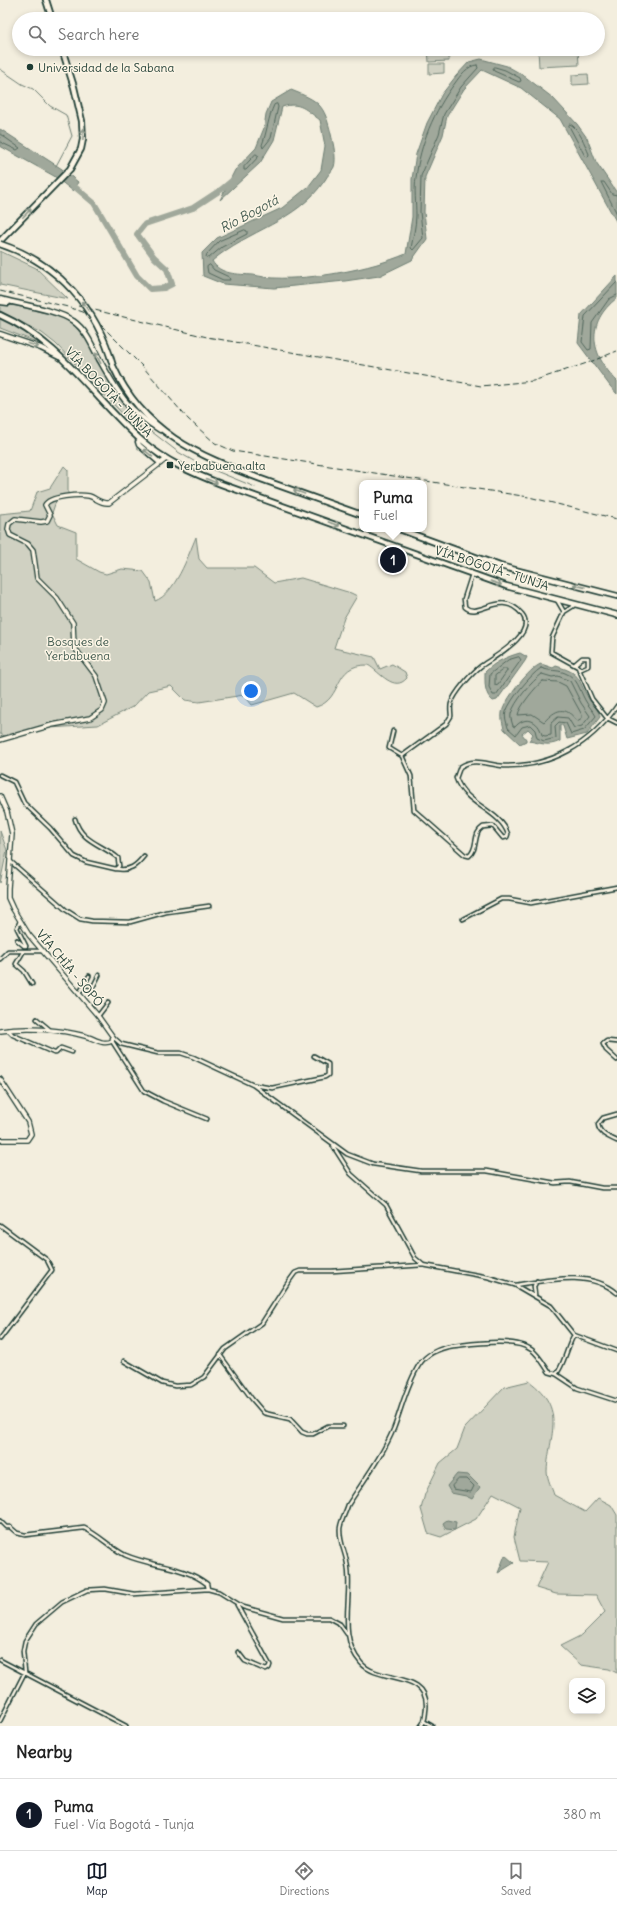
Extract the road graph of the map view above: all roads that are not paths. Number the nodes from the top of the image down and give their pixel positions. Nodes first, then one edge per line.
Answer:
1 (46, 0) edge
2 (50, 12) edge
3 (64, 56) edge
4 (0, 243) edge
5 (0, 299) edge
6 (0, 302) edge
7 (38, 309) junction
8 (0, 315) edge
9 (0, 331) edge
10 (0, 334) edge
11 (15, 339) junction
12 (64, 360) junction
13 (123, 399) junction
14 (137, 427) dead end
15 (170, 436) junction
16 (138, 442) dead end
17 (166, 459) junction
18 (160, 463) junction
19 (359, 514) edge
20 (407, 532) edge
21 (472, 574) junction
22 (617, 596) edge
23 (557, 600) junction
24 (576, 605) junction
25 (564, 612) junction
26 (617, 615) edge
27 (576, 664) junction
28 (580, 670) junction
29 (617, 706) edge
30 (607, 718) junction
31 (617, 722) edge
32 (393, 731) dead end
33 (0, 740) edge
34 (402, 756) junction
35 (0, 775) edge
36 (0, 796) edge
37 (75, 819) dead end
38 (144, 856) dead end
39 (9, 861) junction
40 (116, 869) junction
41 (617, 887) edge
42 (209, 906) dead end
43 (463, 919) dead end
44 (20, 921) junction
45 (17, 940) dead end
46 (44, 951) junction
47 (24, 952) junction
48 (0, 959) edge
49 (100, 975) dead end
50 (89, 976) dead end
51 (32, 984) dead end
52 (85, 984) junction
53 (79, 994) junction
54 (108, 1003) dead end
55 (98, 1016) junction
56 (37, 1019) dead end
57 (8, 1030) junction
58 (0, 1031) edge
59 (51, 1031) junction
60 (112, 1039) junction
61 (617, 1042) edge
62 (72, 1052) dead end
63 (314, 1056) dead end
64 (617, 1060) edge
65 (0, 1079) edge
66 (253, 1085) junction
67 (617, 1114) edge
68 (207, 1119) dead end
69 (0, 1140) edge
70 (617, 1141) edge
71 (332, 1144) junction
72 (617, 1188) edge
73 (0, 1225) edge
74 (423, 1265) junction
75 (537, 1281) junction
76 (515, 1285) junction
77 (617, 1293) edge
78 (535, 1295) junction
79 (574, 1334) junction
80 (0, 1339) edge
81 (617, 1351) edge
82 (220, 1355) junction
83 (124, 1361) dead end
84 (556, 1374) junction
85 (617, 1401) edge
86 (343, 1426) dead end
87 (0, 1521) edge
88 (208, 1589) junction
89 (236, 1603) junction
90 (348, 1634) junction
91 (238, 1652) dead end
92 (0, 1660) edge
93 (25, 1672) junction
94 (0, 1721) edge
95 (425, 1722) junction
96 (126, 1726) edge
97 (421, 1726) edge
98 (432, 1726) edge

1 - 2 highway
4 -> 3 highway
15 -> 4 highway, VÍA BOGOTÁ - TUNJA, bridge
5 - 7 main road
6 - 7 main road
13 -> 7 main road
8 - 12 highway, VÍA BOGOTÁ - TUNJA
9 - 11 main road
10 - 11 main road
11 -> 12 main road
12 - 17 highway, VÍA BOGOTÁ - TUNJA
13 - 14 main road
13 - 15 main road
19 -> 15 highway, VÍA BOGOTÁ - TUNJA
18 -> 16 main road
17 - 18 street
17 -> 21 highway, VÍA BOGOTÁ - TUNJA
18 - 33 street
22 -> 20 highway, VÍA BOGOTÁ - TUNJA
21 -> 23 highway, VÍA BOGOTÁ - TUNJA
21 - 34 street
23 - 24 highway, VÍA BOGOTÁ - TUNJA
23 - 25 street
24 - 25 street
24 - 26 highway, VÍA BOGOTÁ - TUNJA
25 - 27 street
27 - 28 street
27 - 28 street
28 - 30 street
29 - 30 street
30 - 31 street
30 - 34 street
32 - 34 street
35 - 40 street
36 - 39 street, VÍA CHÍA - SOPÓ
37 - 40 street
38 - 40 street
39 - 42 street
39 - 44 street, VÍA CHÍA - SOPÓ
41 - 43 street
44 - 45 street
44 - 46 street, VÍA CHÍA - SOPÓ
46 - 47 street
46 - 53 street, VÍA CHÍA - SOPÓ
47 - 48 street
47 - 51 street
49 - 52 street
50 - 52 street
52 - 53 street
53 - 55 street, VÍA CHÍA - SOPÓ
54 - 55 street
55 - 60 street, VÍA CHÍA - SOPÓ
56 - 59 street
57 - 58 street
57 - 59 street
57 - 62 street
59 - 60 street
60 - 66 street
60 - 68 street
61 - 64 street
63 - 66 street
65 - 69 street
66 - 71 street
67 - 70 street
71 - 72 street
71 - 74 street
73 - 80 street
74 - 76 street
74 - 82 street
75 - 76 street
75 - 77 street
75 - 78 street
76 - 78 street
78 - 79 street
79 - 81 street
79 - 84 street
82 - 83 street
82 - 86 street
84 - 85 street
84 - 90 street
87 - 88 street
88 - 89 street
88 - 93 street
89 - 90 street
89 - 91 street
90 - 95 street
92 - 93 street
93 - 94 street
93 - 96 street
95 - 97 street
95 - 98 street

